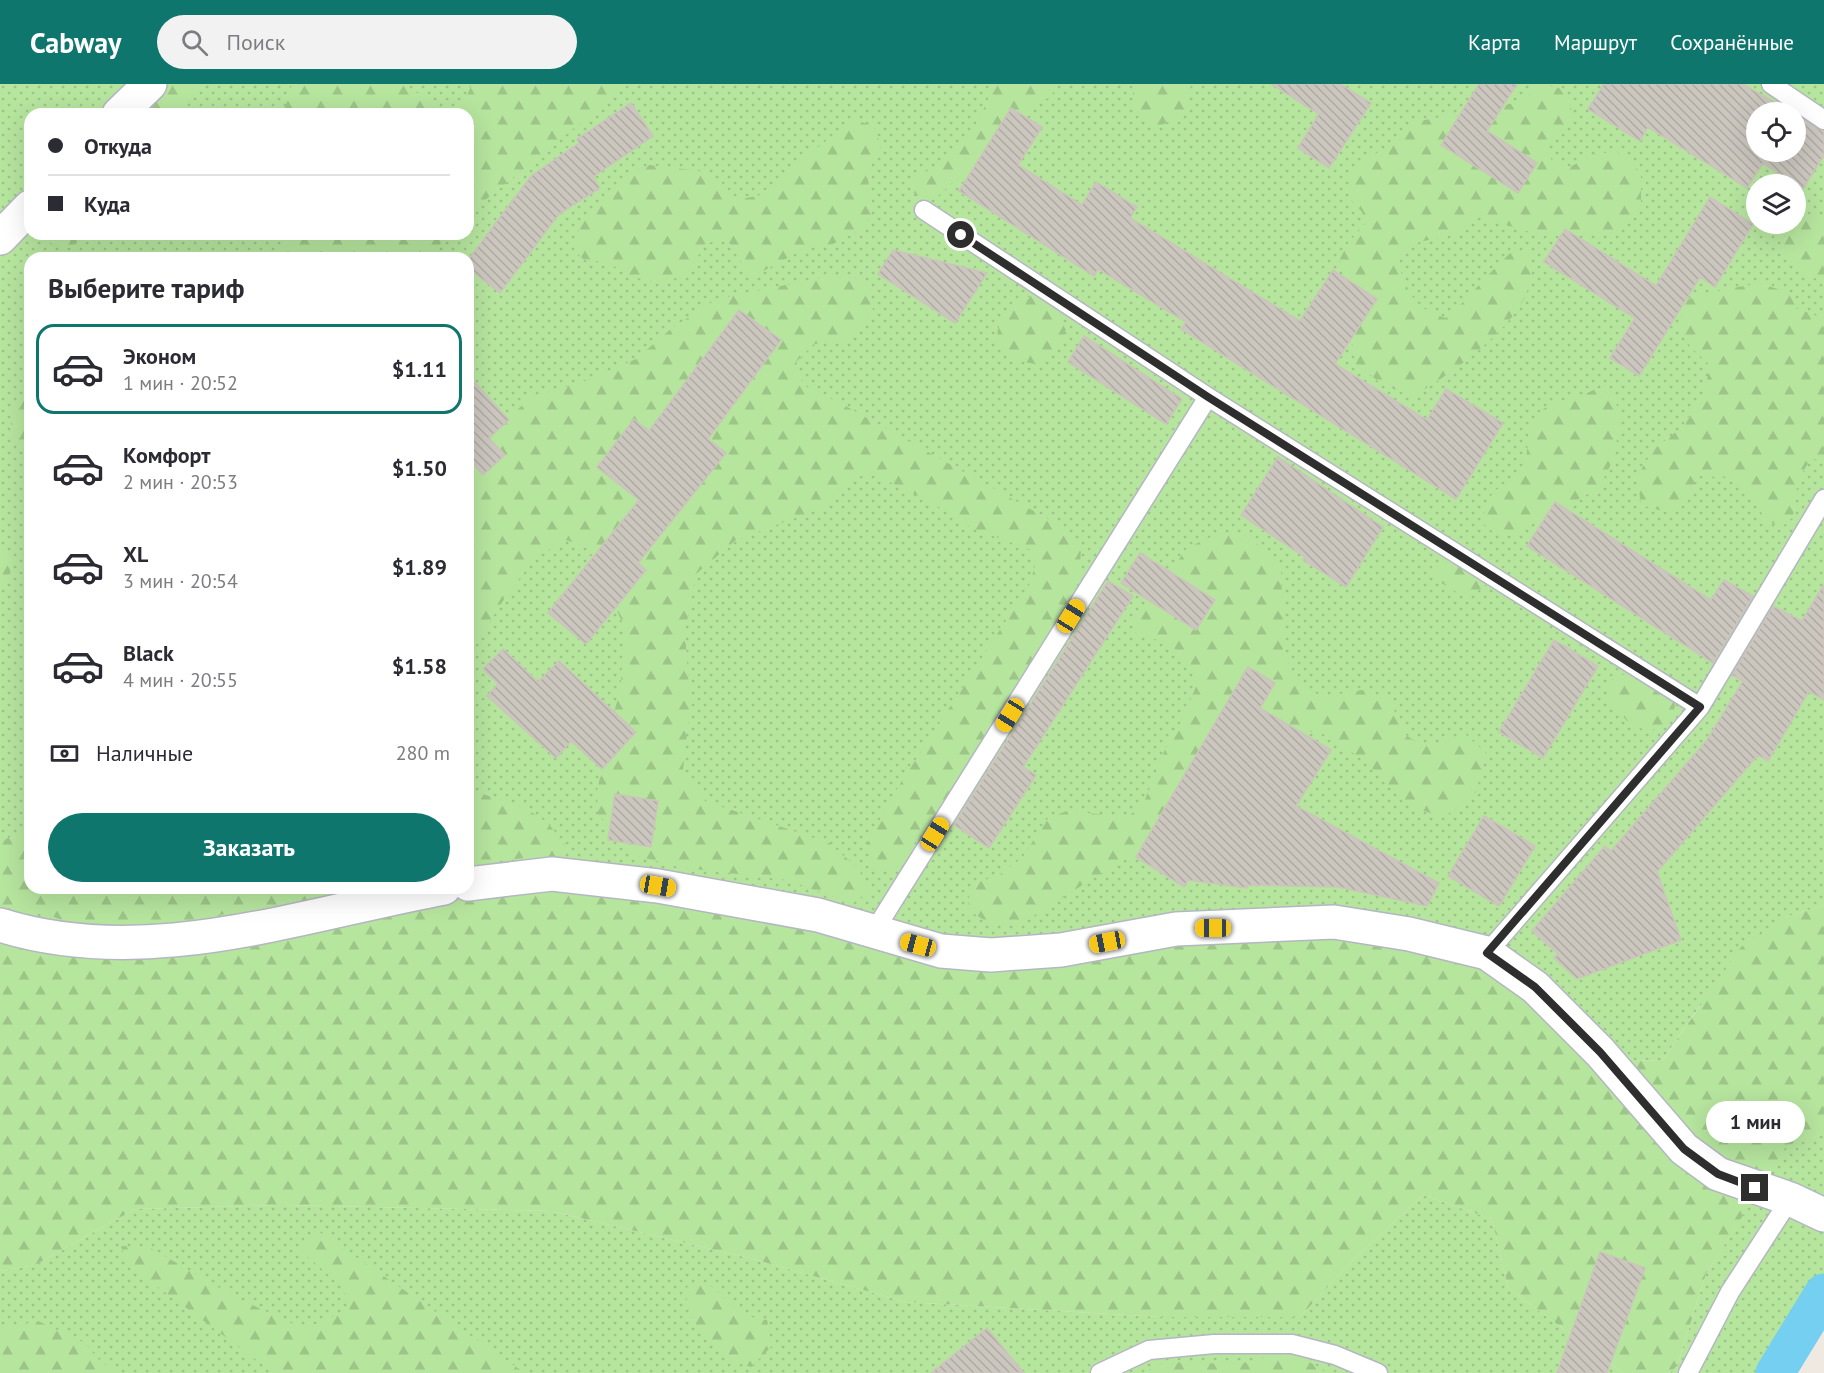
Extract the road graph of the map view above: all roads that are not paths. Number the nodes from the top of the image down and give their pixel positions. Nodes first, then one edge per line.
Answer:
1 (150, 84) edge
2 (1771, 84) edge
3 (125, 108) edge
4 (1824, 120) edge
5 (924, 210) dead end
6 (24, 213) edge
7 (0, 238) edge
8 (1208, 397) junction
9 (1824, 499) edge
10 (1700, 707) junction
11 (474, 883) edge
12 (415, 894) edge
13 (0, 925) edge
14 (873, 933) junction
15 (1487, 953) junction
16 (1790, 1199) junction
17 (1824, 1215) edge
18 (1100, 1373) edge
19 (1378, 1373) edge
20 (1688, 1373) edge

1 - 3 street
2 - 4 lane
5 - 8 lane
6 - 7 street
8 - 10 lane
8 - 14 lane
9 - 10 lane
10 - 15 lane
11 - 14 street
12 - 13 street
14 - 15 street
15 - 16 street
16 - 17 street
16 - 20 lane
18 - 19 lane

